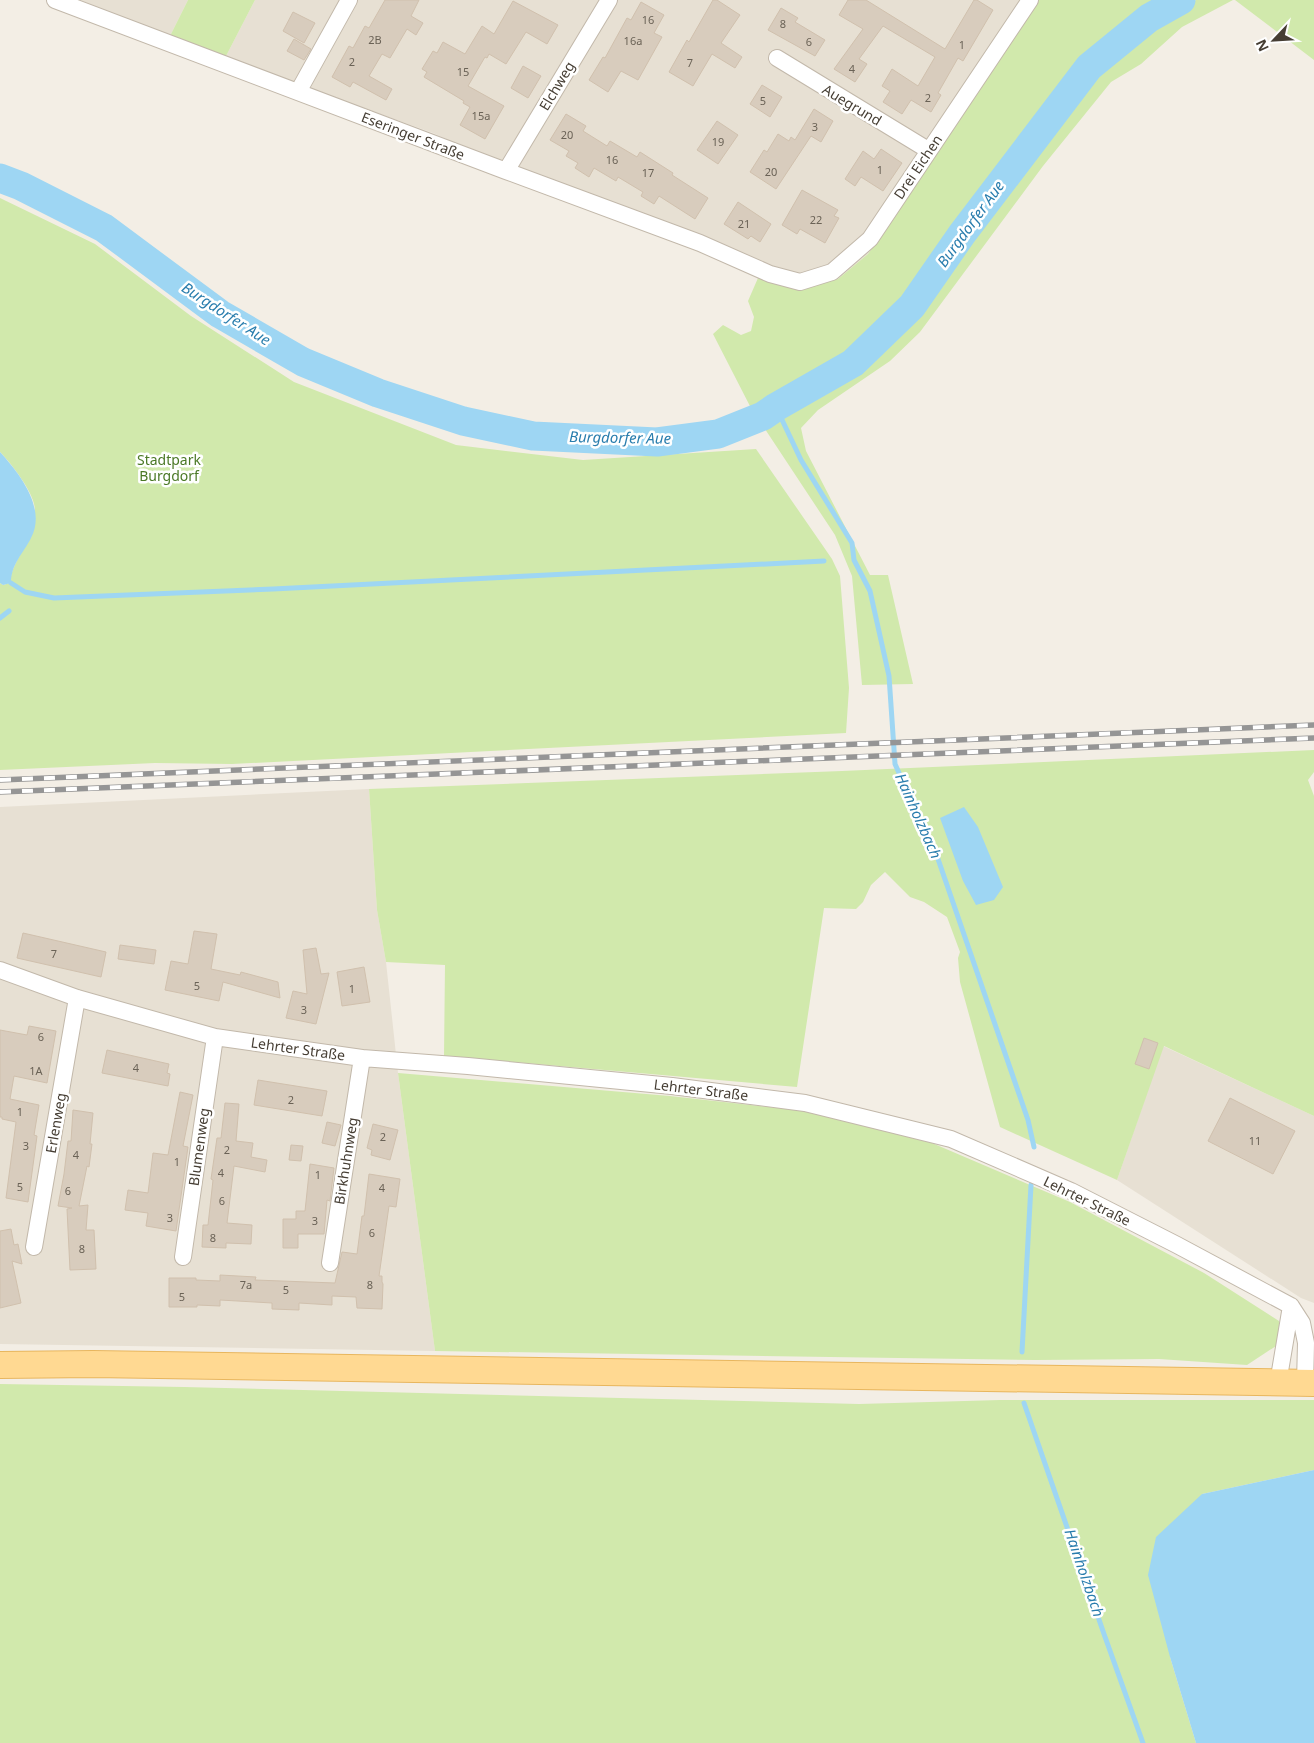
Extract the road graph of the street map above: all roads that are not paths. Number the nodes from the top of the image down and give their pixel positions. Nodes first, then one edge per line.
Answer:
1 (55, 0) edge
2 (349, 0) edge
3 (609, 0) edge
4 (1030, 0) edge
5 (78, 4) edge
6 (777, 58) dead end
7 (298, 92) junction
8 (928, 150) junction
9 (506, 171) junction
10 (770, 274) joint
11 (0, 970) edge
12 (77, 998) junction
13 (215, 1037) junction
14 (362, 1058) junction
15 (34, 1248) dead end
16 (184, 1256) dead end
17 (330, 1263) dead end
18 (1291, 1306) junction
19 (1302, 1323) junction
20 (1314, 1339) edge
21 (0, 1365) edge
22 (1278, 1383) junction
23 (1309, 1383) edge

1 - 5 street, Eseringer Straße
2 - 7 street
3 - 9 street, Elchweg
4 - 8 street, Drei Eichen
5 - 7 street, Eseringer Straße
6 - 8 street, Auegrund
7 - 9 street, Eseringer Straße
8 - 10 street, Drei Eichen
9 - 10 street, Eseringer Straße
11 - 12 street, Lehrter Straße
12 - 13 street, Lehrter Straße
12 - 15 street, Erlenweg
13 - 14 street, Lehrter Straße
13 - 16 street, Blumenweg
14 - 17 street, Birkhuhnweg
14 - 18 street, Lehrter Straße
18 - 19 street, Lehrter Straße
18 - 22 street
19 - 20 street
19 - 23 street, Lehrter Straße
21 - 22 main road
22 - 23 main road

